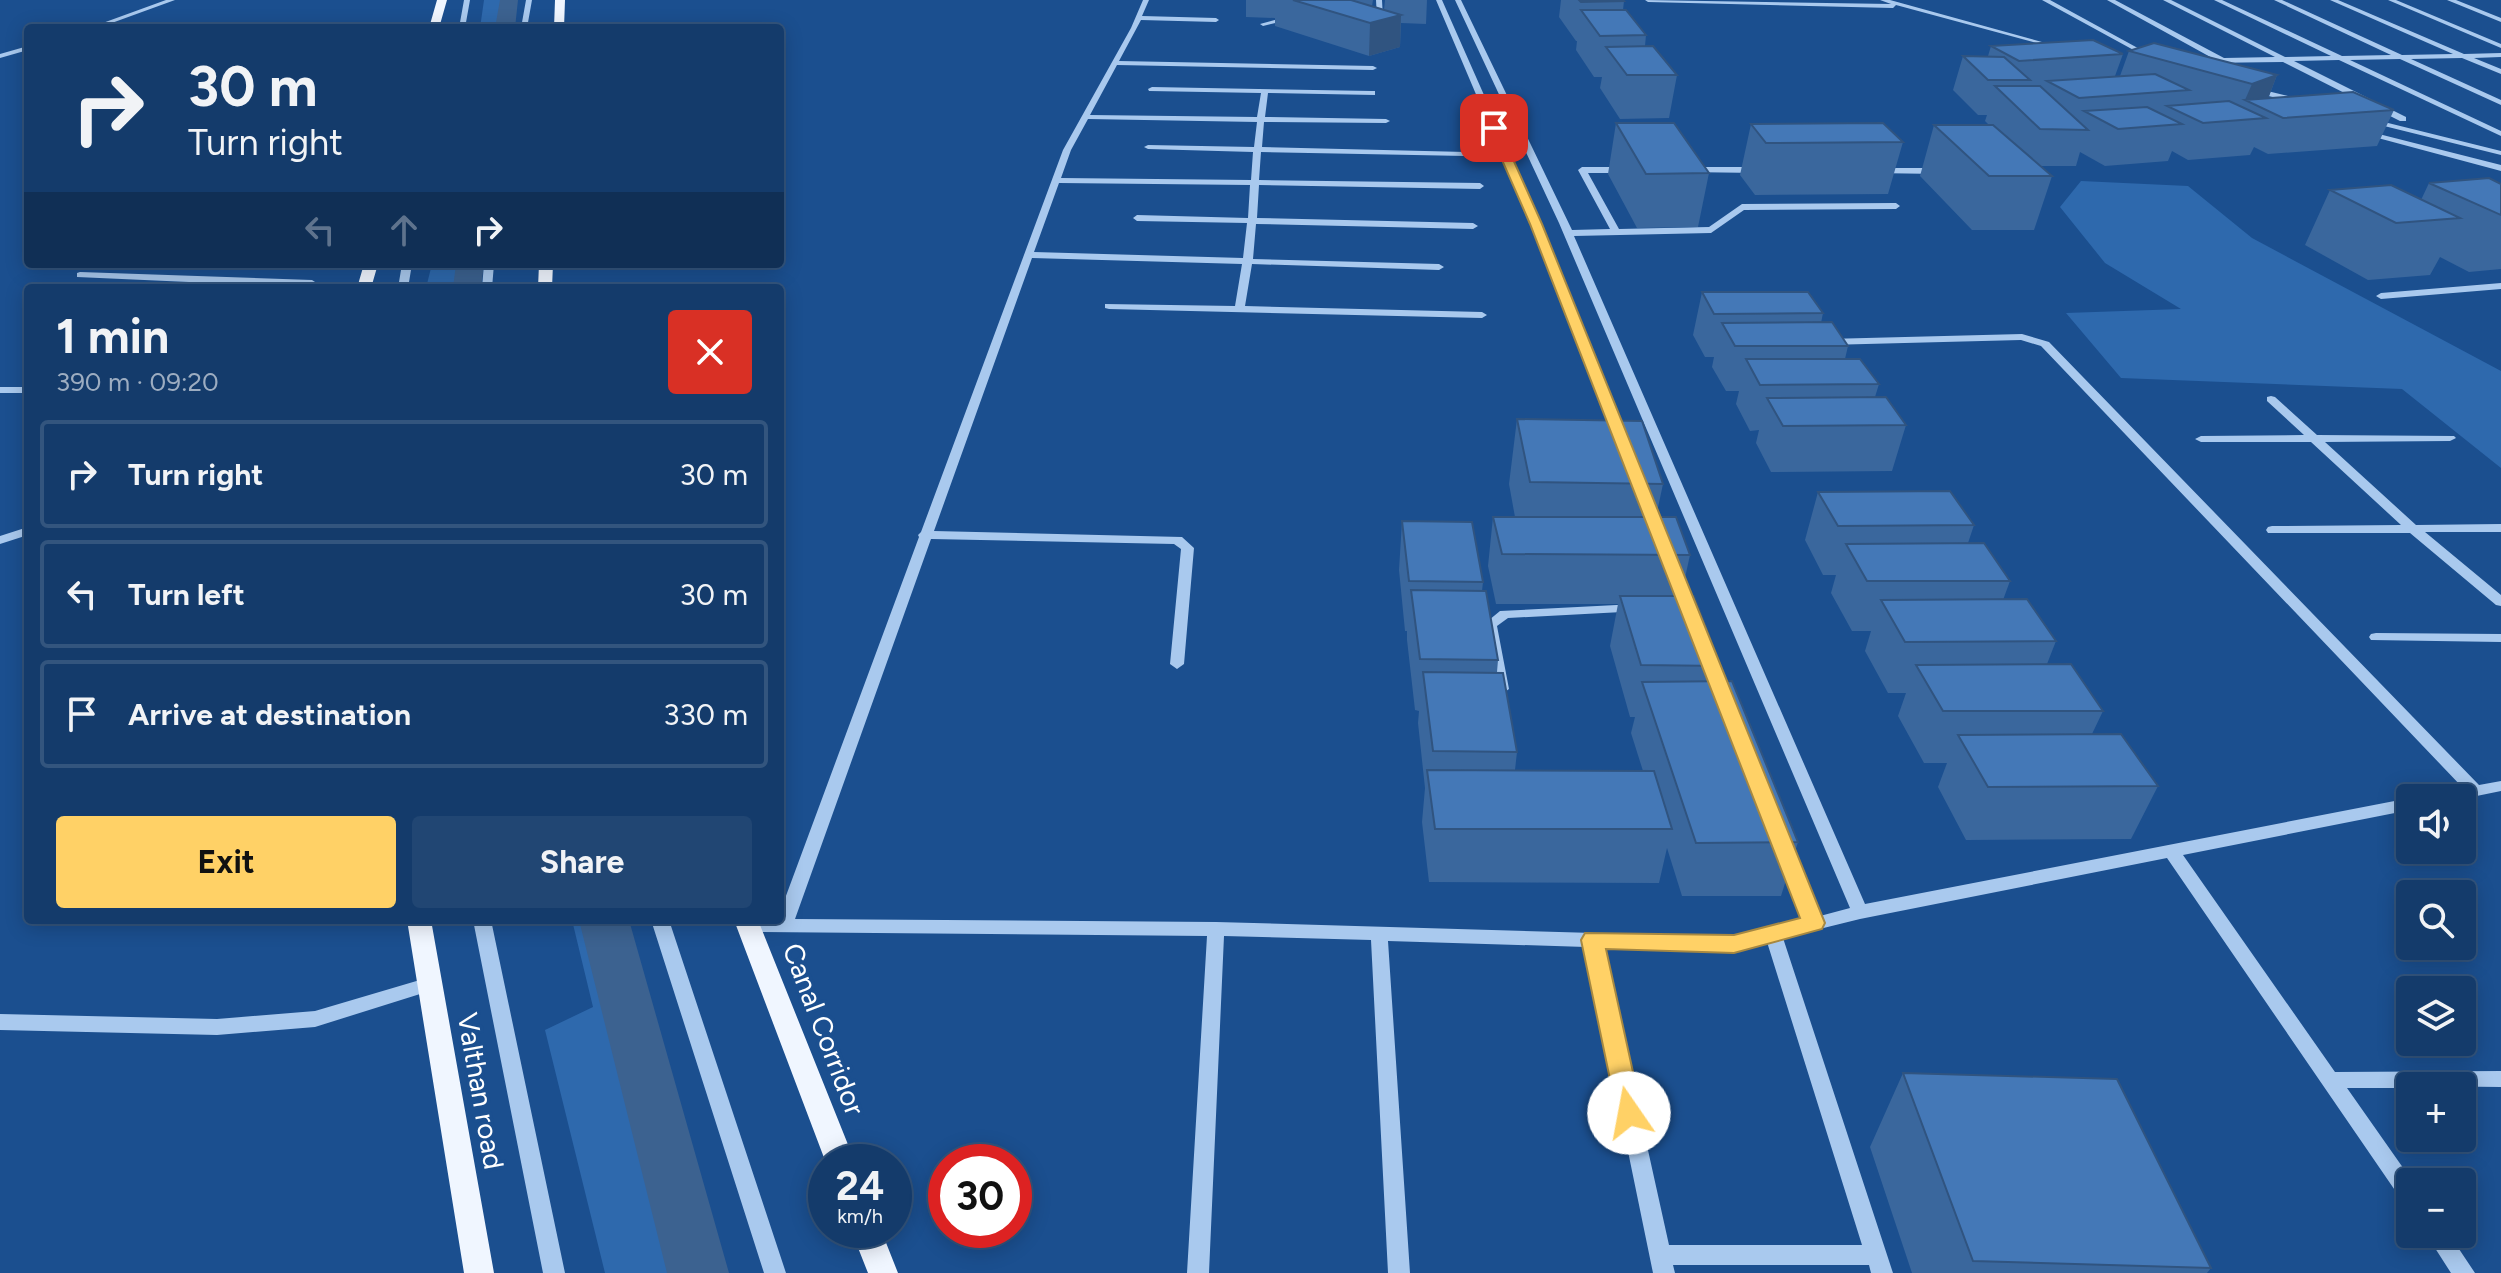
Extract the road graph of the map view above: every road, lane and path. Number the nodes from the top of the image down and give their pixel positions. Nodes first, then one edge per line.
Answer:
1 (172, 0) edge
2 (442, 0) edge
3 (467, 0) edge
4 (529, 0) edge
5 (560, 0) edge
6 (1146, 0) edge
7 (1379, 0) edge
8 (1439, 0) edge
9 (1458, 0) edge
10 (1648, 0) edge
11 (1822, 0) edge
12 (1918, 0) edge
13 (2045, 0) edge
14 (2110, 0) edge
15 (2166, 0) edge
16 (2217, 0) edge
17 (2277, 0) edge
18 (2333, 0) edge
19 (2391, 0) edge
20 (2450, 0) edge
21 (1886, 1) edge
22 (1905, 6) junction
23 (1303, 15) dead end
24 (1138, 18) junction
25 (1216, 20) dead end
26 (2501, 20) edge
27 (103, 24) edge
28 (435, 24) edge
29 (463, 24) edge
30 (525, 24) edge
31 (559, 24) edge
32 (1263, 24) dead end
33 (1367, 25) edge
34 (2064, 40) edge
35 (2501, 46) edge
36 (24, 49) edge
37 (2072, 52) edge
38 (2463, 55) junction
39 (2501, 55) edge
40 (0, 56) edge
41 (2339, 57) junction
42 (2404, 57) junction
43 (2282, 59) junction
44 (2136, 60) dead end
45 (2223, 61) junction
46 (2193, 62) edge
47 (1115, 63) junction
48 (2151, 64) junction
49 (1373, 68) edge
50 (2166, 68) edge
51 (2501, 72) edge
52 (2244, 87) edge
53 (1152, 89) dead end
54 (1265, 91) junction
55 (1372, 93) dead end
56 (2306, 103) edge
57 (2501, 103) edge
58 (1085, 117) junction
59 (1260, 119) junction
60 (2368, 119) edge
61 (2403, 119) dead end
62 (1386, 121) dead end
63 (2357, 129) edge
64 (2430, 134) junction
65 (2501, 134) edge
66 (2415, 145) junction
67 (1148, 147) dead end
68 (1257, 149) junction
69 (2501, 153) edge
70 (1466, 154) dead end
71 (1645, 170) edge
72 (1677, 170) edge
73 (1772, 170) edge
74 (2501, 170) edge
75 (1867, 171) edge
76 (1946, 171) edge
77 (1056, 180) junction
78 (1254, 183) junction
79 (1480, 186) dead end
80 (1896, 206) edge
81 (1137, 218) dead end
82 (1251, 220) junction
83 (1473, 226) dead end
84 (1616, 232) junction
85 (1568, 233) junction
86 (1029, 255) junction
87 (1251, 261) junction
88 (1439, 267) dead end
89 (80, 275) dead end
90 (313, 284) edge
91 (2501, 286) edge
92 (2381, 296) dead end
93 (1109, 306) dead end
94 (1239, 309) junction
95 (1482, 315) dead end
96 (1819, 342) edge
97 (0, 390) edge
98 (24, 390) edge
99 (2271, 399) dead end
100 (2314, 438) junction
101 (2450, 438) dead end
102 (2201, 439) dead end
103 (1624, 445) edge
104 (2412, 528) junction
105 (2501, 528) edge
106 (2272, 530) dead end
107 (24, 532) edge
108 (924, 535) junction
109 (0, 540) edge
110 (2501, 602) edge
111 (1657, 608) edge
112 (2376, 637) dead end
113 (2501, 638) edge
114 (1177, 664) dead end
115 (1507, 710) edge
116 (2468, 784) edge
117 (2501, 786) edge
118 (2476, 791) edge
119 (2396, 807) edge
120 (1780, 837) edge
121 (2172, 852) junction
122 (1860, 912) junction
123 (1814, 923) junction
124 (420, 924) edge
125 (483, 924) edge
126 (661, 924) edge
127 (747, 924) edge
128 (766, 924) edge
129 (784, 925) junction
130 (1216, 929) junction
131 (1379, 933) junction
132 (1773, 934) junction
133 (1593, 940) junction
134 (430, 984) junction
135 (0, 1022) edge
136 (2501, 1079) edge
137 (2331, 1080) junction
138 (833, 1144) edge
139 (2396, 1175) edge
140 (873, 1248) edge
141 (2447, 1248) edge
142 (1662, 1264) edge
143 (1879, 1264) edge
144 (479, 1273) edge
145 (554, 1273) edge
146 (775, 1273) edge
147 (883, 1273) edge
148 (1198, 1273) edge
149 (1399, 1273) edge
150 (2464, 1273) edge

1 - 27 street
2 - 28 main road
3 - 29 street
4 - 30 street
5 - 31 main road
6 - 24 street
7 - 33 street
8 - 103 street
9 - 85 street
10 - 22 street
11 - 21 street
12 - 34 street
13 - 48 street
14 - 45 street
15 - 43 street
16 - 41 street
17 - 42 street
18 - 38 street
19 - 35 street
20 - 26 street
21 - 22 street
22 - 37 street
23 - 32 street
24 - 25 street
24 - 47 street
36 - 40 street
38 - 39 street
38 - 42 street
38 - 51 street
41 - 42 street
41 - 43 street
41 - 65 street
42 - 57 street
43 - 45 street
43 - 61 street
44 - 48 street
45 - 46 street
47 - 49 street
47 - 58 street
48 - 50 street
52 - 56 street
53 - 54 street
54 - 55 street
54 - 59 street
58 - 59 street
58 - 77 street
59 - 62 street
59 - 68 street
60 - 64 street
63 - 66 street
64 - 66 street
64 - 69 street
66 - 74 street
67 - 68 street
68 - 70 street
68 - 78 street
71 - 84 street
72 - 73 street
75 - 76 street
77 - 78 street
77 - 86 street
78 - 79 street
78 - 82 street
80 - 84 street
81 - 82 street
82 - 83 street
82 - 87 street
84 - 85 street
85 - 122 street
86 - 87 street
86 - 108 street
87 - 88 street
87 - 94 street
89 - 90 street
91 - 92 street
93 - 94 street
94 - 95 street
96 - 116 street
97 - 98 street
99 - 100 street
100 - 101 street
100 - 102 street
100 - 104 street
104 - 105 street
104 - 106 street
104 - 110 street
107 - 109 street
108 - 114 street
108 - 129 street
111 - 115 street
112 - 113 street
117 - 118 street
119 - 121 street
120 - 123 street
121 - 122 street
121 - 137 street
122 - 123 street
123 - 132 street
124 - 134 main road, Valthan road
125 - 145 street
126 - 146 street
127 - 138 main road, Canal Corridor
128 - 129 street
129 - 130 street
130 - 131 street
130 - 148 street
131 - 133 street
131 - 149 street
132 - 133 street
132 - 143 street
133 - 142 street
134 - 135 street
134 - 144 main road, Valthan road
136 - 137 street
137 - 139 street
140 - 147 main road
141 - 150 street
142 - 143 street

